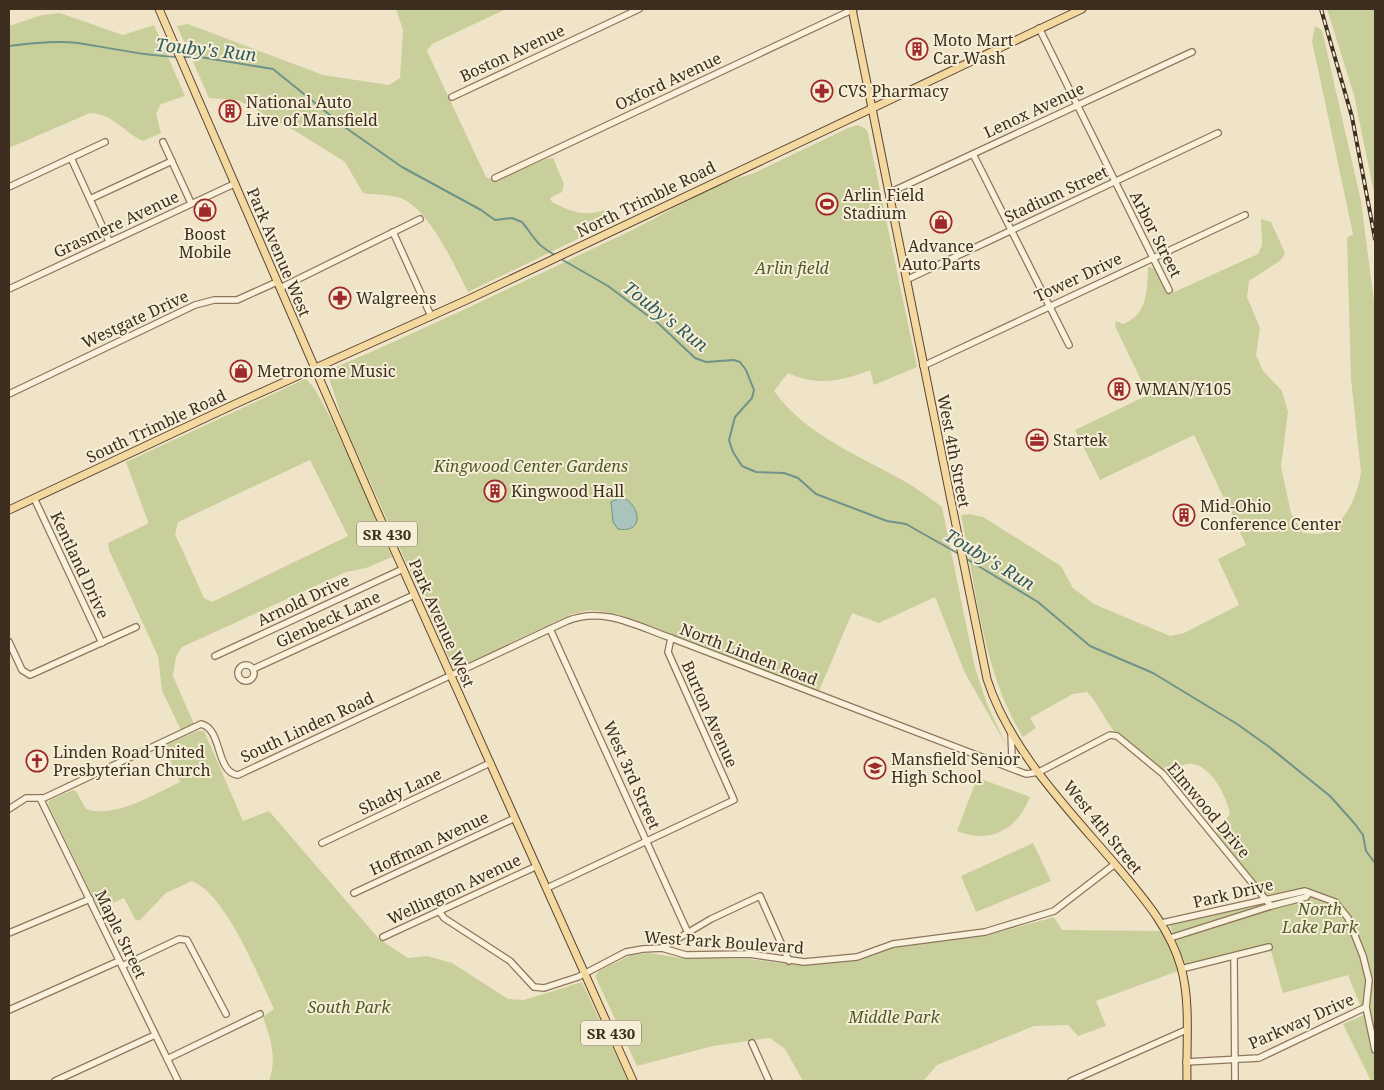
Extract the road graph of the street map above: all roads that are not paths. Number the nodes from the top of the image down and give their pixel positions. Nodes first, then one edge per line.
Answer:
1 (159, 9) edge
2 (639, 9) edge
3 (853, 9) edge
4 (1082, 9) edge
5 (1039, 28) junction
6 (1192, 52) dead end
7 (452, 97) dead end
8 (1077, 104) junction
9 (871, 107) junction
10 (1218, 133) dead end
11 (105, 142) dead end
12 (163, 142) dead end
13 (973, 154) junction
14 (71, 158) junction
15 (172, 161) junction
16 (494, 178) dead end
17 (1115, 182) junction
18 (234, 184) junction
19 (9, 187) edge
20 (889, 193) junction
21 (90, 199) junction
22 (191, 203) junction
23 (1245, 215) dead end
24 (420, 219) dead end
25 (1011, 230) junction
26 (393, 232) junction
27 (109, 242) junction
28 (1153, 258) junction
29 (906, 280) junction
30 (279, 285) junction
31 (9, 289) edge
32 (1169, 290) dead end
33 (1049, 306) junction
34 (431, 316) junction
35 (1069, 345) dead end
36 (923, 366) junction
37 (314, 368) junction
38 (9, 394) edge
39 (34, 498) junction
40 (9, 510) edge
41 (403, 569) junction
42 (414, 595) junction
43 (136, 627) dead end
44 (550, 629) junction
45 (671, 638) junction
46 (9, 642) edge
47 (102, 643) junction
48 (215, 656) dead end
49 (253, 669) dead end
50 (451, 676) junction
51 (1011, 734) junction
52 (490, 763) junction
53 (997, 763) junction
54 (1039, 772) junction
55 (40, 798) junction
56 (9, 810) edge
57 (515, 818) junction
58 (646, 841) junction
59 (322, 843) dead end
60 (1115, 864) junction
61 (536, 866) junction
62 (547, 888) junction
63 (354, 893) dead end
64 (1310, 893) junction
65 (90, 899) junction
66 (1266, 899) junction
67 (1271, 906) junction
68 (439, 911) junction
69 (1162, 923) junction
70 (9, 933) edge
71 (686, 934) junction
72 (383, 937) dead end
73 (1170, 938) junction
74 (1268, 947) dead end
75 (662, 948) junction
76 (682, 954) junction
77 (1234, 956) junction
78 (789, 960) junction
79 (121, 964) junction
80 (1180, 966) junction
81 (584, 972) junction
82 (1372, 981) edge
83 (1366, 1007) junction
84 (9, 1010) edge
85 (226, 1014) dead end
86 (260, 1014) dead end
87 (1186, 1030) junction
88 (155, 1035) junction
89 (752, 1043) dead end
90 (1375, 1050) edge
91 (167, 1059) junction
92 (1235, 1060) junction
93 (1186, 1062) junction
94 (55, 1081) edge
95 (178, 1081) edge
96 (633, 1081) edge
97 (769, 1081) edge
98 (1071, 1081) edge
99 (1186, 1081) edge
100 (1235, 1081) edge

1 - 18 main road, Park Avenue West / SR 430
2 - 7 street, Boston Avenue
3 - 9 main road, West 4th Street
3 - 16 street, Oxford Avenue
4 - 5 main road, North Trimble Road
5 - 8 street, Arbor Street
5 - 9 main road, North Trimble Road
6 - 8 street, Lenox Avenue
8 - 13 street, Lenox Avenue
8 - 17 street, Arbor Street
9 - 20 main road, West 4th Street
9 - 34 main road, North Trimble Road
10 - 17 street, Stadium Street
11 - 14 street
12 - 15 street
13 - 20 street, Lenox Avenue
13 - 25 street
14 - 19 street
14 - 21 street
15 - 21 street
15 - 22 street
17 - 25 street, Stadium Street
17 - 28 street, Arbor Street
18 - 22 street, Grasmere Avenue
18 - 30 main road, Park Avenue West / SR 430
20 - 29 main road, West 4th Street
21 - 27 street
22 - 27 street, Grasmere Avenue
23 - 28 street, Tower Drive
24 - 26 street
25 - 29 street, Stadium Street
25 - 33 street
26 - 30 street
26 - 34 street
27 - 31 street, Grasmere Avenue
28 - 32 street, Arbor Street
28 - 33 street, Tower Drive
29 - 36 main road, West 4th Street
30 - 37 main road, Park Avenue West / SR 430
30 - 38 street, Westgate Drive
33 - 35 street
33 - 36 street, Tower Drive
34 - 37 main road, North Trimble Road
36 - 51 main road, West 4th Street
37 - 39 main road, South Trimble Road
37 - 41 main road, Park Avenue West / SR 430
39 - 40 main road, South Trimble Road
39 - 47 street, Kentland Drive
41 - 42 main road, Park Avenue West / SR 430
41 - 48 street, Arnold Drive
42 - 49 street, Glenbeck Lane
42 - 50 main road, Park Avenue West / SR 430
43 - 47 street
44 - 45 street, North Linden Road
44 - 50 street, North Linden Road
44 - 58 street, West 3rd Street
45 - 53 street, North Linden Road
45 - 58 street, Burton Avenue
46 - 47 street
50 - 52 main road, Park Avenue West / SR 430
50 - 55 street, South Linden Road
51 - 53 street
51 - 54 main road, West 4th Street
52 - 57 main road, Park Avenue West / SR 430
52 - 59 street, Shady Lane
53 - 54 street, North Linden Road
54 - 60 main road, West 4th Street
54 - 66 street, Elmwood Drive
55 - 56 street, South Linden Road
55 - 65 street, Maple Street
57 - 61 main road, Park Avenue West / SR 430
57 - 63 street, Hoffman Avenue
58 - 62 street
58 - 71 street, West 3rd Street
60 - 69 main road, West 4th Street
60 - 78 street, West Park Boulevard
61 - 62 main road, Park Avenue West / SR 430
61 - 68 street, Wellington Avenue
62 - 81 main road, Park Avenue West / SR 430
64 - 66 street, Park Drive
64 - 67 street, Park Drive
64 - 82 street, Park Drive
65 - 70 street
65 - 79 street, Maple Street
66 - 67 street, Elmwood Drive
66 - 69 street, Park Drive
67 - 73 street, Park Drive
68 - 72 street, Wellington Avenue
68 - 81 street, West Park Boulevard
69 - 73 main road, West 4th Street
71 - 75 street
71 - 76 street
71 - 78 street
73 - 80 main road, West 4th Street
74 - 77 street
75 - 76 street, West Park Boulevard
75 - 81 street, West Park Boulevard
76 - 78 street, West Park Boulevard
77 - 80 street
77 - 92 street
79 - 84 street
79 - 85 street
79 - 88 street, Maple Street
80 - 87 main road, West 4th Street
81 - 96 main road, Park Avenue West / SR 430
82 - 83 street
83 - 90 street
83 - 92 street, Parkway Drive
86 - 91 street
87 - 93 main road, West 4th Street
87 - 98 street
88 - 91 street, Maple Street
88 - 94 street
89 - 97 street
91 - 95 street, Maple Street
92 - 93 street, Parkway Drive
92 - 100 street
93 - 99 main road, West 4th Street

